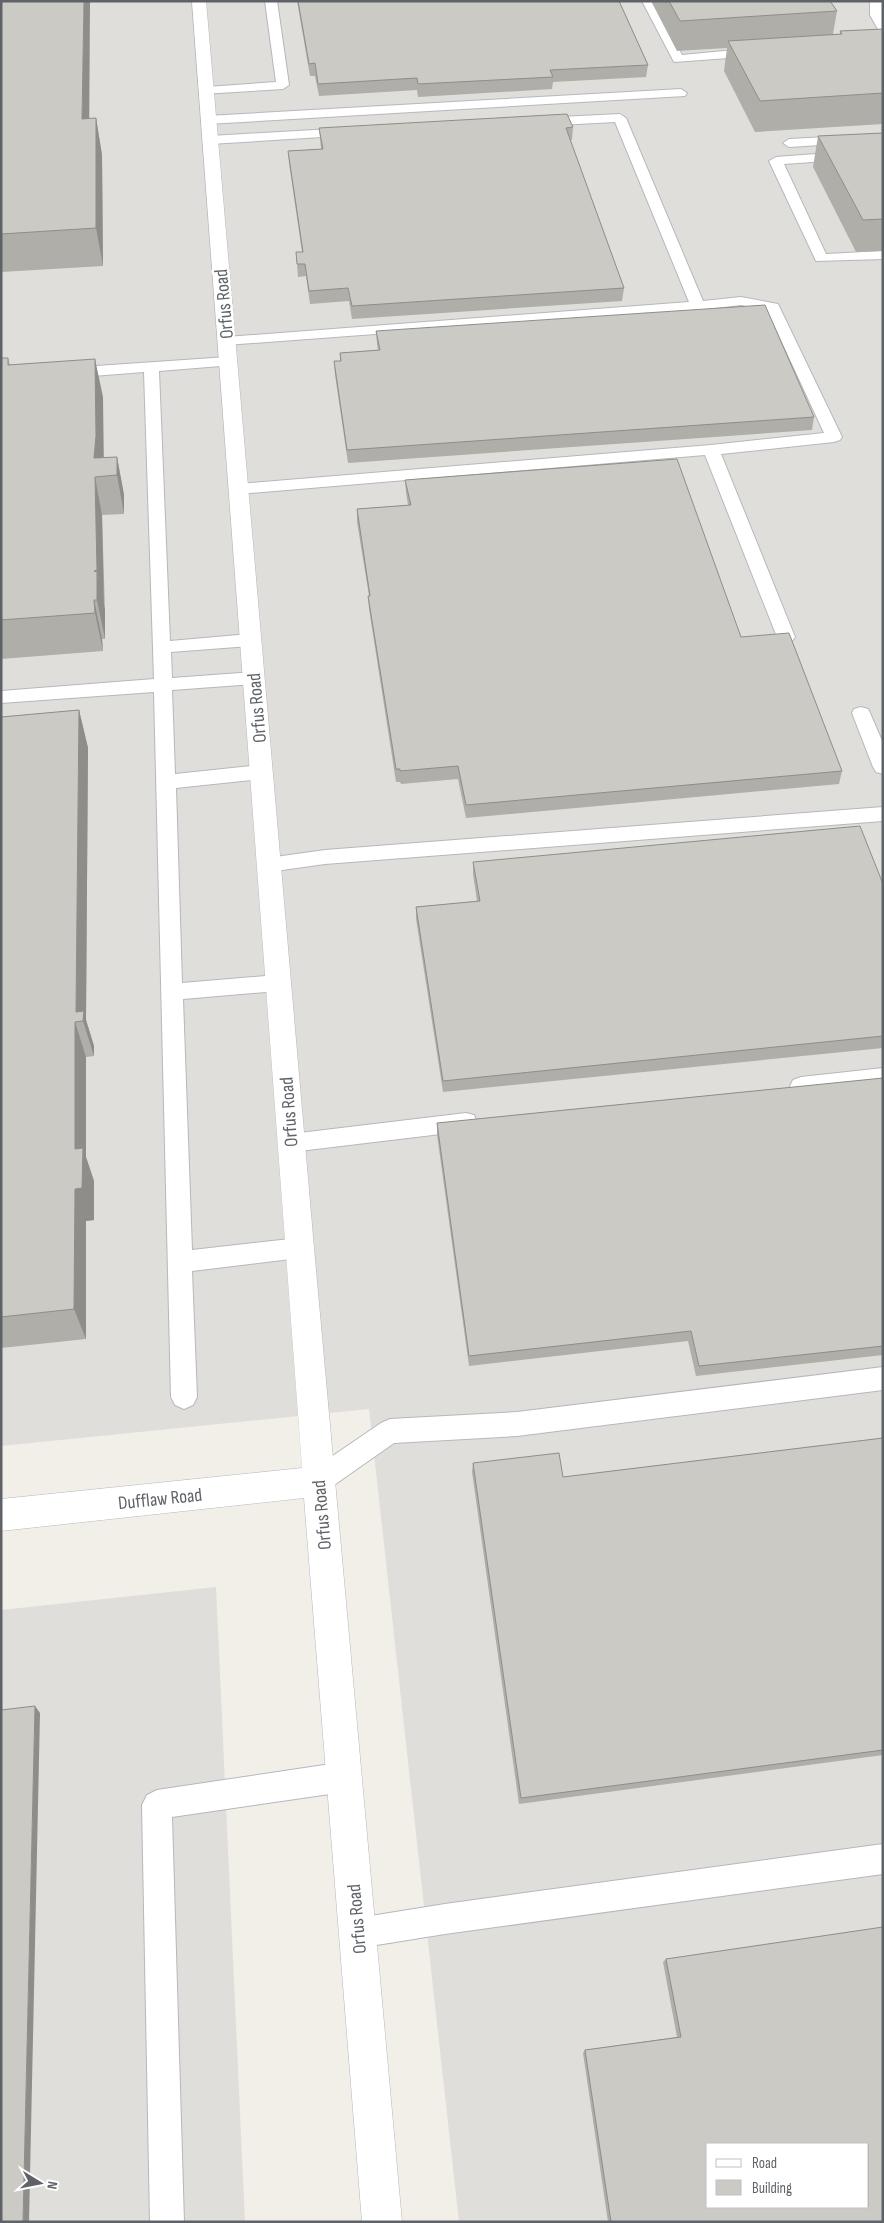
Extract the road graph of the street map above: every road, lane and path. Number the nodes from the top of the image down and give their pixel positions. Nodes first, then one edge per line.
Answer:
1 (199, 1) edge
2 (271, 1) edge
3 (648, 1) edge
4 (876, 1) edge
5 (883, 28) edge
6 (766, 52) edge
7 (206, 91) junction
8 (681, 93) dead end
9 (531, 122) edge
10 (208, 130) junction
11 (364, 132) edge
12 (864, 139) edge
13 (789, 143) dead end
14 (883, 153) edge
15 (883, 255) edge
16 (698, 306) junction
17 (227, 351) junction
18 (151, 367) junction
19 (48, 375) edge
20 (711, 450) junction
21 (238, 489) junction
22 (786, 637) edge
23 (250, 640) junction
24 (162, 647) junction
25 (254, 678) junction
26 (163, 685) junction
27 (1, 697) edge
28 (861, 713) dead end
29 (883, 767) edge
30 (261, 772) junction
31 (166, 782) junction
32 (883, 814) edge
33 (268, 865) junction
34 (278, 983) junction
35 (172, 992) junction
36 (883, 1077) edge
37 (784, 1088) edge
38 (486, 1120) edge
39 (290, 1143) junction
40 (299, 1248) junction
41 (180, 1262) junction
42 (883, 1378) edge
43 (184, 1398) dead end
44 (318, 1481) junction
45 (1, 1515) edge
46 (344, 1777) junction
47 (883, 1859) edge
48 (358, 1933) junction
49 (167, 2222) edge
50 (382, 2222) edge

1 - 7 street, Orfus Road
2 - 7 lane
3 - 6 lane
4 - 5 lane
7 - 10 street, Orfus Road
8 - 10 lane
9 - 16 lane
10 - 11 lane
10 - 17 street, Orfus Road
12 - 13 lane
14 - 15 lane
16 - 17 lane
16 - 20 lane
17 - 18 lane
17 - 21 street, Orfus Road
18 - 19 lane
18 - 24 lane
20 - 21 lane
20 - 22 lane
21 - 23 street, Orfus Road
23 - 24 lane
23 - 25 street, Orfus Road
24 - 26 lane
25 - 26 lane
25 - 30 street, Orfus Road
26 - 27 lane
26 - 31 lane
28 - 29 lane
30 - 31 lane
30 - 33 street, Orfus Road
31 - 35 lane
32 - 33 lane
33 - 34 street, Orfus Road
34 - 35 lane
34 - 39 street, Orfus Road
35 - 41 lane
36 - 37 lane
38 - 39 lane
39 - 40 street, Orfus Road
40 - 41 lane
40 - 44 street, Orfus Road
41 - 43 lane
42 - 44 lane
44 - 45 street, Dufflaw Road
44 - 46 street, Orfus Road
46 - 48 street, Orfus Road
46 - 49 lane
47 - 48 lane
48 - 50 street, Orfus Road

